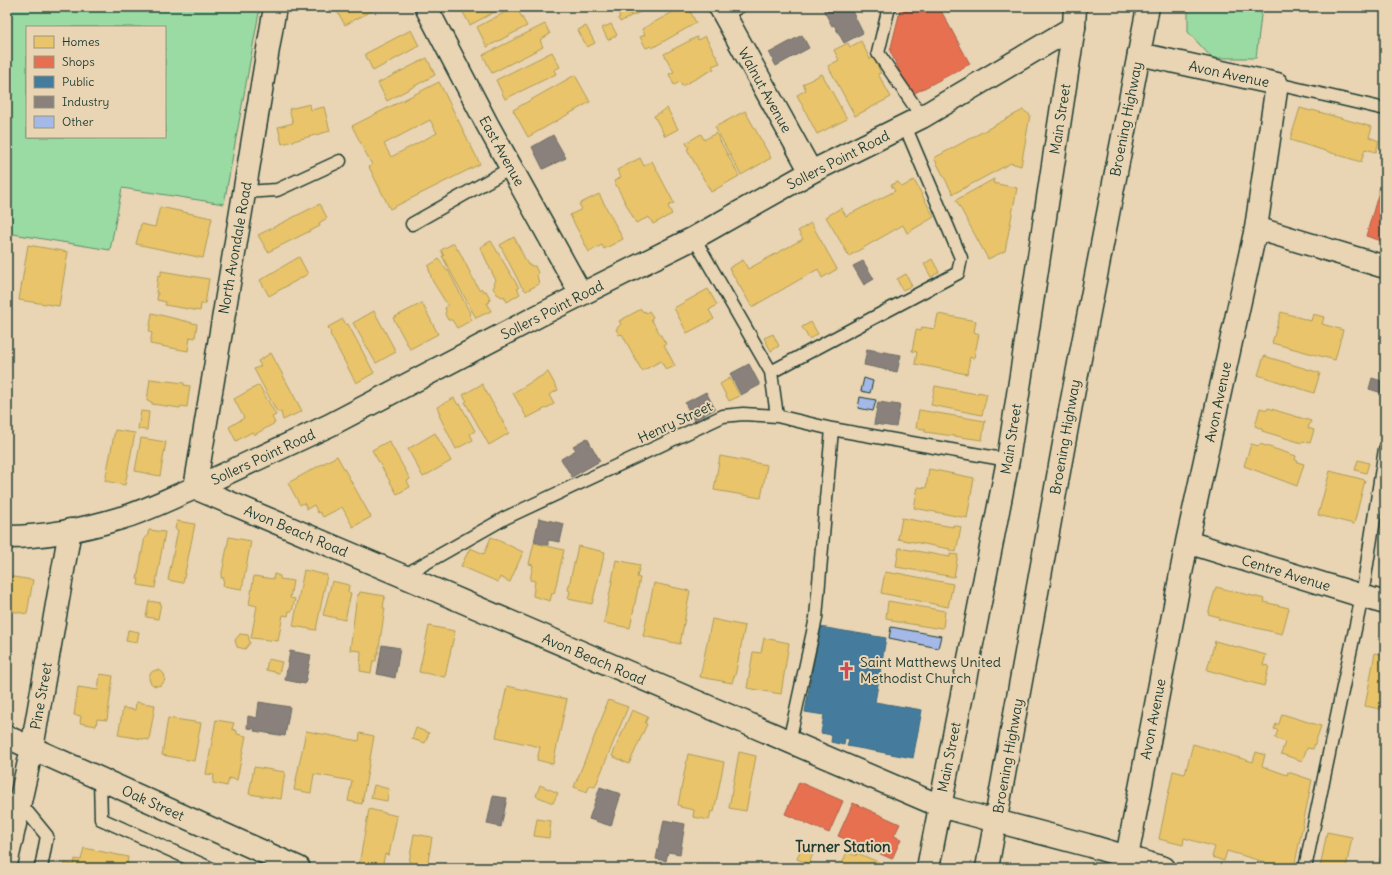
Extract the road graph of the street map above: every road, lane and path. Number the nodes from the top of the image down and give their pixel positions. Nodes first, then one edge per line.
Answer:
1 (275, 7) edge
2 (426, 7) edge
3 (889, 7) edge
4 (1148, 7) edge
5 (728, 10) edge
6 (1075, 17) edge
7 (1139, 54) junction
8 (1277, 84) junction
9 (1385, 109) edge
10 (913, 122) junction
11 (340, 161) dead end
12 (511, 168) junction
13 (811, 172) junction
14 (245, 192) junction
15 (412, 224) dead end
16 (1256, 228) junction
17 (694, 238) junction
18 (1385, 267) edge
19 (581, 294) junction
20 (771, 372) junction
21 (777, 416) junction
22 (832, 429) junction
23 (1385, 449) edge
24 (1008, 460) junction
25 (195, 488) junction
26 (70, 530) junction
27 (7, 537) edge
28 (1187, 542) junction
29 (403, 576) junction
30 (1362, 596) junction
31 (1385, 603) edge
32 (7, 737) edge
33 (789, 742) junction
34 (32, 748) junction
35 (100, 779) junction
36 (20, 803) junction
37 (940, 806) junction
38 (996, 821) junction
39 (7, 860) edge
40 (1124, 862) edge
41 (41, 868) edge
42 (210, 868) edge
43 (299, 868) edge
44 (928, 868) edge
45 (987, 868) edge
46 (1164, 868) edge
47 (1305, 868) edge

1 - 14 street, North Avondale Road
2 - 12 street, East Avenue
3 - 10 lane
4 - 7 street, Broening Highway
5 - 13 street, Walnut Avenue
6 - 10 street, Sollers Point Road
6 - 24 street, Main Street
7 - 8 street, Avon Avenue
7 - 38 street, Broening Highway
8 - 9 lane
8 - 16 street, Avon Avenue
10 - 13 street, Sollers Point Road
10 - 20 lane
11 - 14 lane
12 - 15 lane
12 - 19 street, East Avenue
13 - 17 street, Sollers Point Road
14 - 25 street, North Avondale Road
16 - 18 street
16 - 28 street, Avon Avenue
17 - 19 street, Sollers Point Road
17 - 20 lane
19 - 25 street, Sollers Point Road
20 - 21 lane
21 - 22 lane, Henry Street
21 - 29 lane, Henry Street
22 - 24 lane, Henry Street
22 - 33 lane
23 - 30 lane
24 - 37 street, Main Street
25 - 26 street, Sollers Point Road
25 - 29 street, Avon Beach Road
26 - 27 street, Sollers Point Road
26 - 34 street, Pine Street
28 - 30 street, Centre Avenue
28 - 40 street, Avon Avenue
29 - 33 street, Avon Beach Road
30 - 31 street, Centre Avenue
30 - 47 lane
32 - 34 street, Oak Street
33 - 37 street, Avon Beach Road
34 - 35 street, Oak Street
34 - 36 street, Pine Street
35 - 42 lane
35 - 43 street, Oak Street
36 - 39 street, Pine Street
36 - 41 lane
37 - 38 street, Avon Beach Road
37 - 44 street, Main Street
38 - 40 street, Avon Beach Road
38 - 45 street, Broening Highway
40 - 46 street, Avon Beach Road

